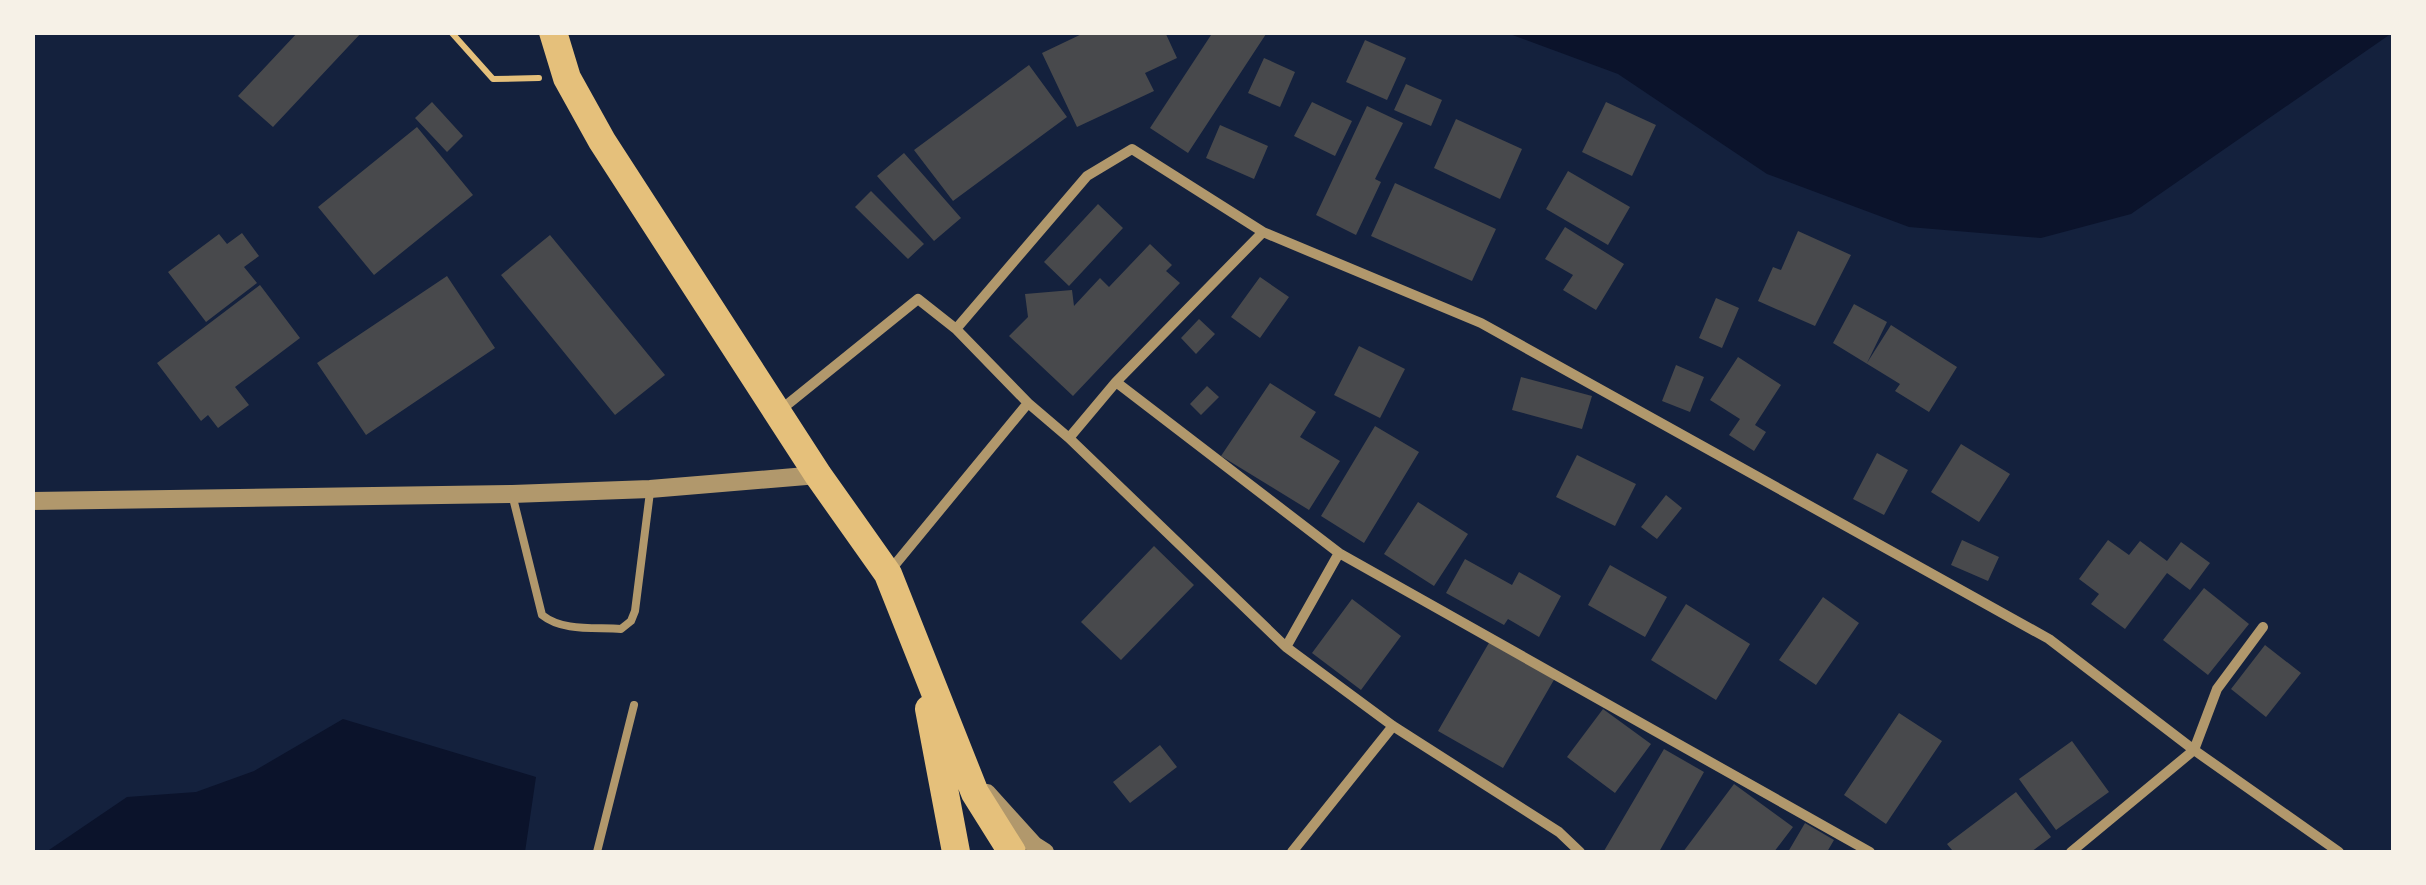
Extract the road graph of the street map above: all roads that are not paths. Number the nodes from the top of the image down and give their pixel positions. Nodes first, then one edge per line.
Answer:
1 (553, 32) edge
2 (1263, 232) junction
3 (956, 329) junction
4 (1116, 382) junction
5 (1028, 403) junction
6 (778, 412) junction
7 (1069, 438) junction
8 (818, 475) junction
9 (650, 489) junction
10 (512, 494) junction
11 (32, 501) edge
12 (1339, 552) junction
13 (888, 574) junction
14 (2263, 627) dead end
15 (916, 639) junction
16 (1286, 647) junction
17 (634, 704) dead end
18 (1393, 726) junction
19 (2194, 750) junction
20 (962, 761) junction
21 (597, 852) edge
22 (956, 852) edge
23 (1012, 852) edge
24 (1045, 852) edge
25 (1292, 852) edge
26 (1580, 852) edge
27 (1870, 852) edge
28 (2070, 852) edge
29 (2339, 852) edge

1 - 6 highway
2 - 3 street
2 - 4 street
2 - 19 street
3 - 5 street
3 - 6 street
4 - 7 street
4 - 12 street
5 - 7 street
5 - 13 street
6 - 8 highway
7 - 16 street
8 - 9 street
8 - 13 highway
9 - 10 street
9 - 10 lane
10 - 11 street
12 - 16 street
12 - 27 street
13 - 15 highway
14 - 19 street
15 - 20 highway
15 - 22 highway
16 - 18 street
17 - 21 lane
18 - 25 street
18 - 26 street
19 - 28 street
19 - 29 street
20 - 23 highway
20 - 24 street

